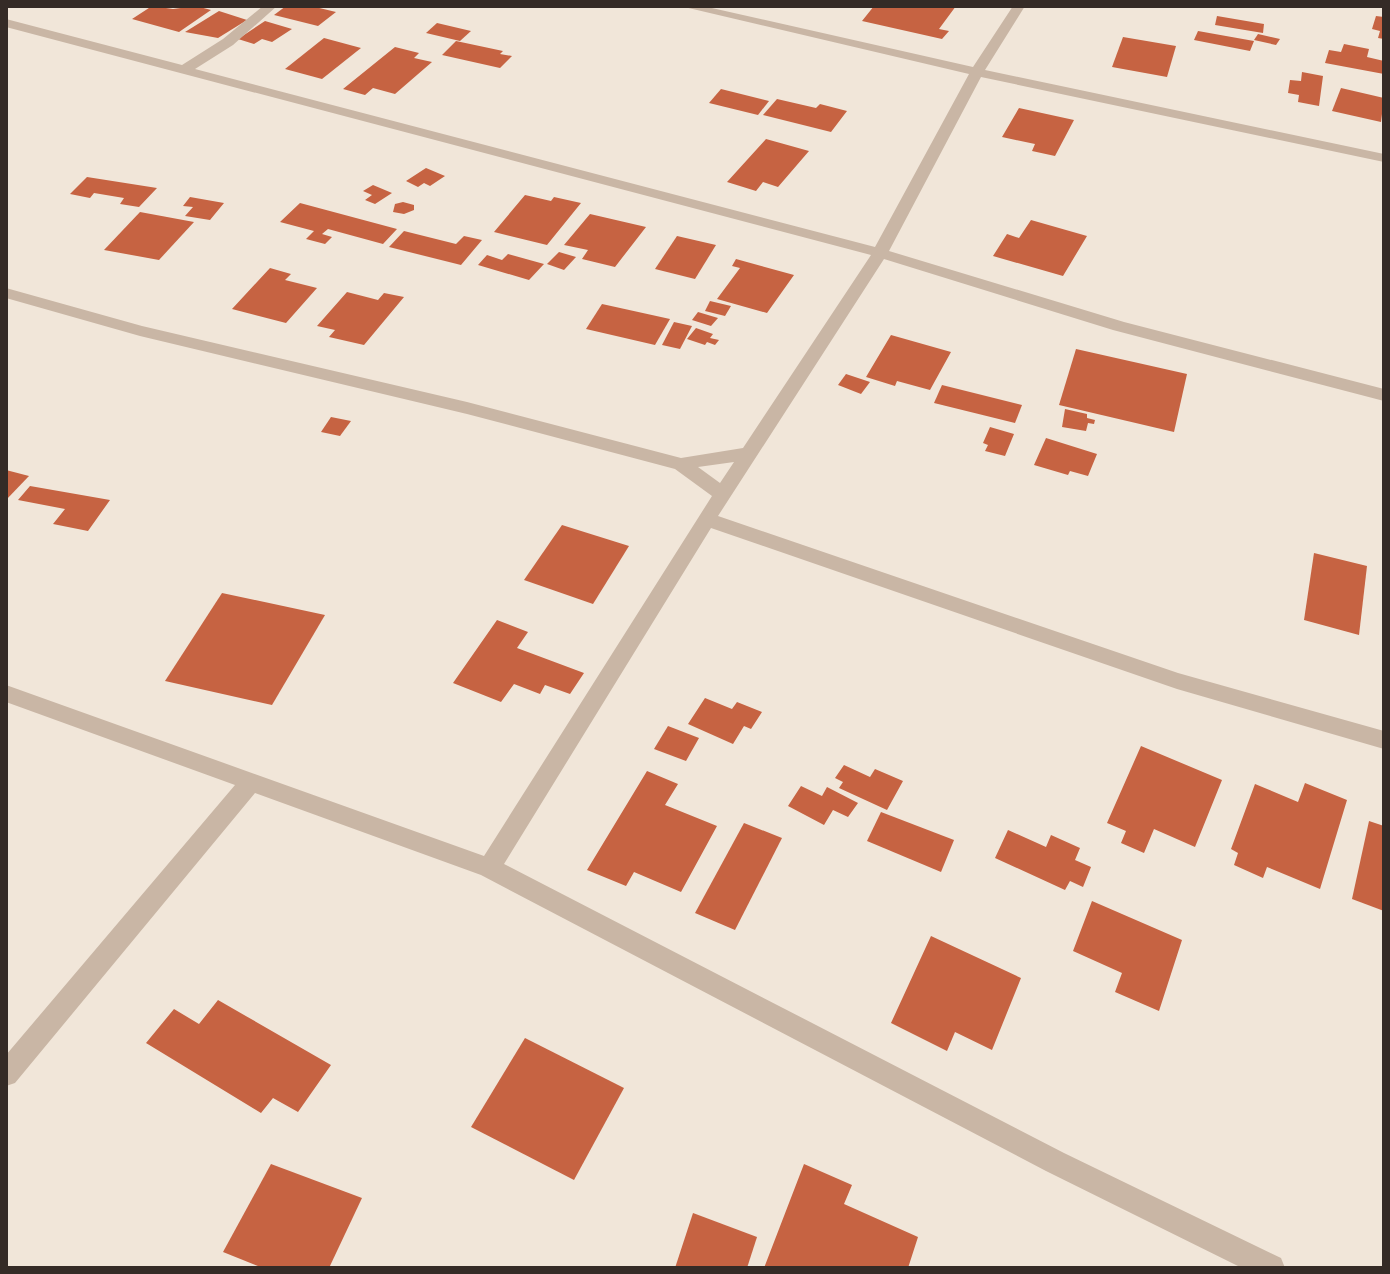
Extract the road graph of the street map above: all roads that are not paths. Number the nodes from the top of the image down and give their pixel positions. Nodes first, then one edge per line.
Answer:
1 (271, 6) edge
2 (686, 6) edge
3 (1019, 6) edge
4 (6, 23) edge
5 (184, 70) junction
6 (977, 72) junction
7 (1384, 158) edge
8 (880, 253) junction
9 (6, 293) edge
10 (1384, 395) edge
11 (749, 453) junction
12 (681, 464) junction
13 (722, 494) junction
14 (706, 519) junction
15 (6, 693) edge
16 (1384, 740) edge
17 (251, 782) junction
18 (489, 868) junction
19 (6, 1074) edge
20 (1271, 1268) edge

1 - 5 street
2 - 6 street
3 - 6 street
4 - 5 street
5 - 8 street
6 - 7 street
6 - 8 street
8 - 10 street
8 - 11 street
9 - 12 street
11 - 12 street
11 - 13 street
12 - 13 street
13 - 14 street
14 - 16 street
14 - 18 street
15 - 17 street
17 - 18 street
17 - 19 street
18 - 20 street

